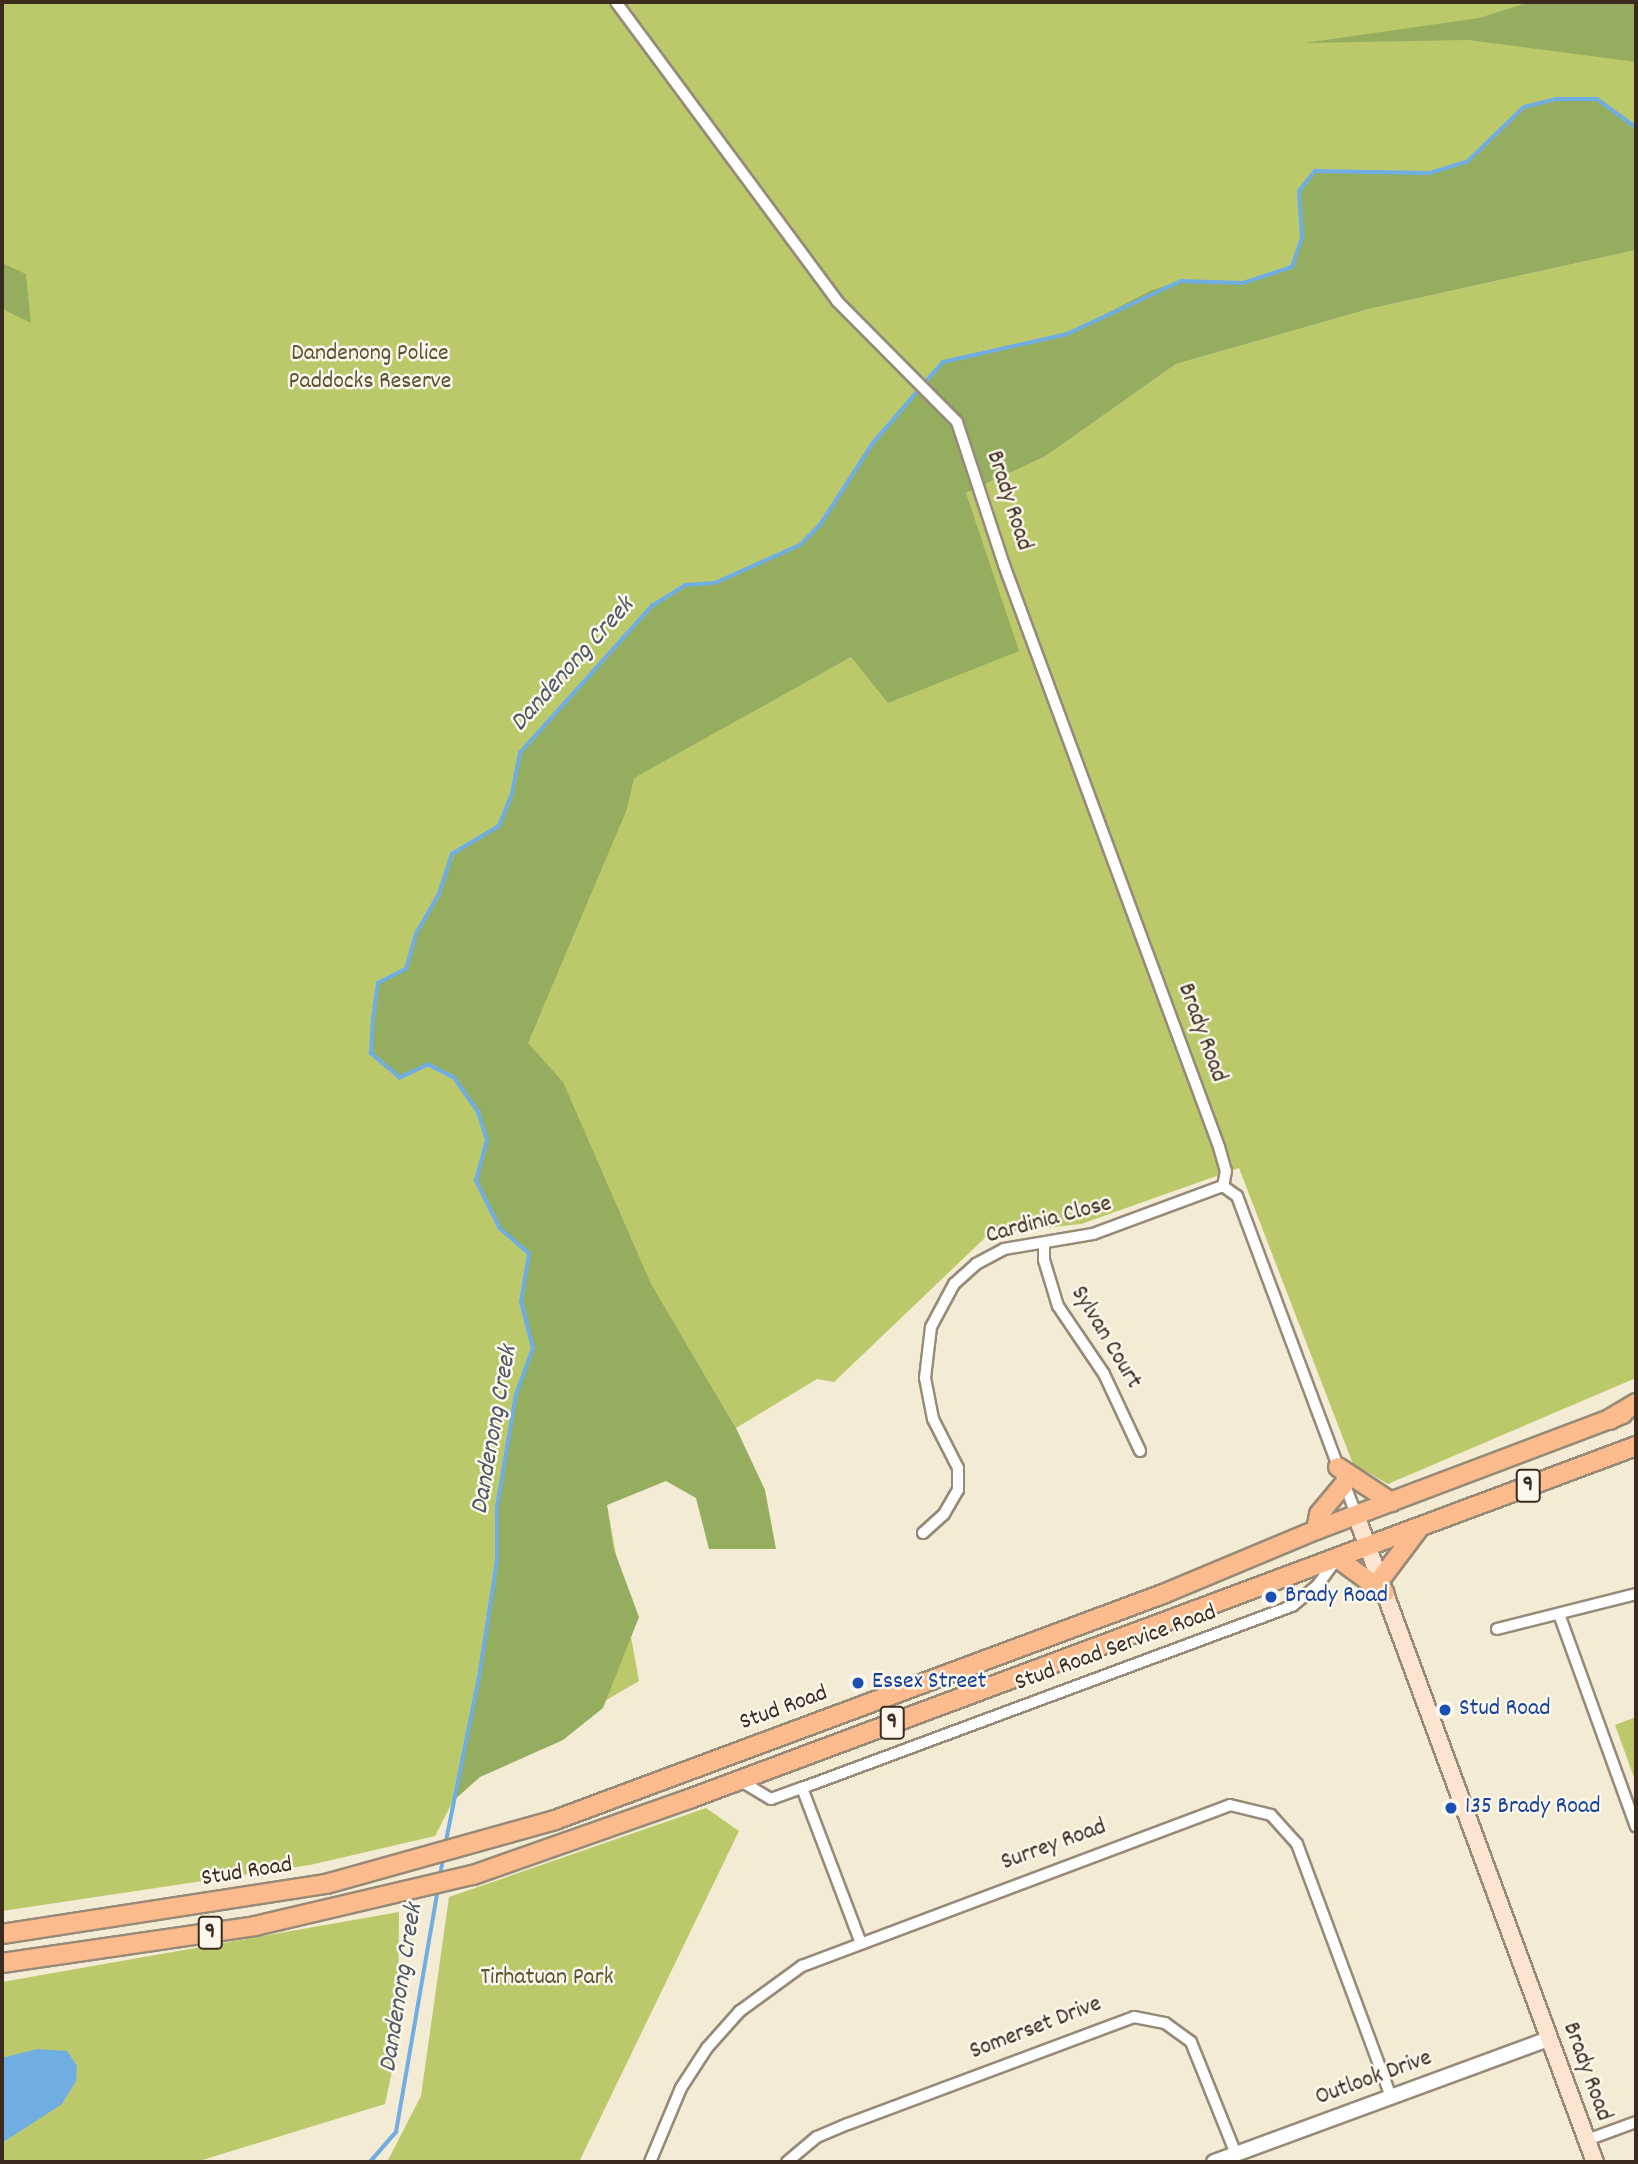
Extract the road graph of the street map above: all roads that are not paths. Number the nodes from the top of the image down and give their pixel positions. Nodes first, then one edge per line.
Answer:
1 (617, 2) edge
2 (1223, 1186) junction
3 (1044, 1243) junction
4 (1636, 1403) edge
5 (1636, 1410) edge
6 (1609, 1419) junction
7 (1636, 1446) edge
8 (1140, 1451) dead end
9 (1341, 1476) junction
10 (1391, 1502) junction
11 (1356, 1515) junction
12 (1420, 1527) junction
13 (1316, 1530) junction
14 (923, 1532) dead end
15 (1368, 1547) junction
16 (1337, 1558) junction
17 (1383, 1587) junction
18 (1636, 1594) edge
19 (1559, 1614) junction
20 (1497, 1629) dead end
21 (739, 1780) junction
22 (802, 1788) junction
23 (1636, 1827) edge
24 (2, 1934) edge
25 (860, 1941) junction
26 (2, 1963) edge
27 (1549, 2039) junction
28 (1391, 2097) junction
29 (1636, 2122) edge
30 (1587, 2140) junction
31 (1236, 2154) junction
32 (650, 2162) edge
33 (787, 2162) edge
34 (1214, 2162) edge
35 (1595, 2162) edge

1 - 2 street, Brady Road
2 - 3 street, Cardinia Close
2 - 9 street, Brady Road
3 - 8 street, Sylvan Court
3 - 14 street, Cardinia Close
4 - 6 highway
5 - 6 highway, Stud Road / 9
6 - 10 highway, Stud Road / 9
7 - 12 highway, Stud Road / 9
9 - 10 highway
9 - 11 street, Brady Road
9 - 13 highway
10 - 11 highway, Stud Road / 9
11 - 13 highway, Stud Road / 9
11 - 15 main road, Brady Road
12 - 15 highway, Stud Road / 9
12 - 17 highway
13 - 24 highway, Stud Road / 9
15 - 16 highway, Stud Road / 9
15 - 17 main road, Brady Road
16 - 17 highway
16 - 21 highway, Stud Road / 9
16 - 22 street, Stud Road Service Road
17 - 27 main road, Brady Road
18 - 19 street
19 - 20 street
19 - 23 street
21 - 22 street, Stud Road Service Road
21 - 26 highway, Stud Road / 9
22 - 25 street
25 - 28 street, Surrey Road
25 - 32 street, Surrey Road
27 - 28 street, Outlook Drive
27 - 30 main road, Brady Road
28 - 31 street, Outlook Drive
29 - 30 street
30 - 35 main road, Brady Road
31 - 33 street, Somerset Drive
31 - 34 street, Outlook Drive

